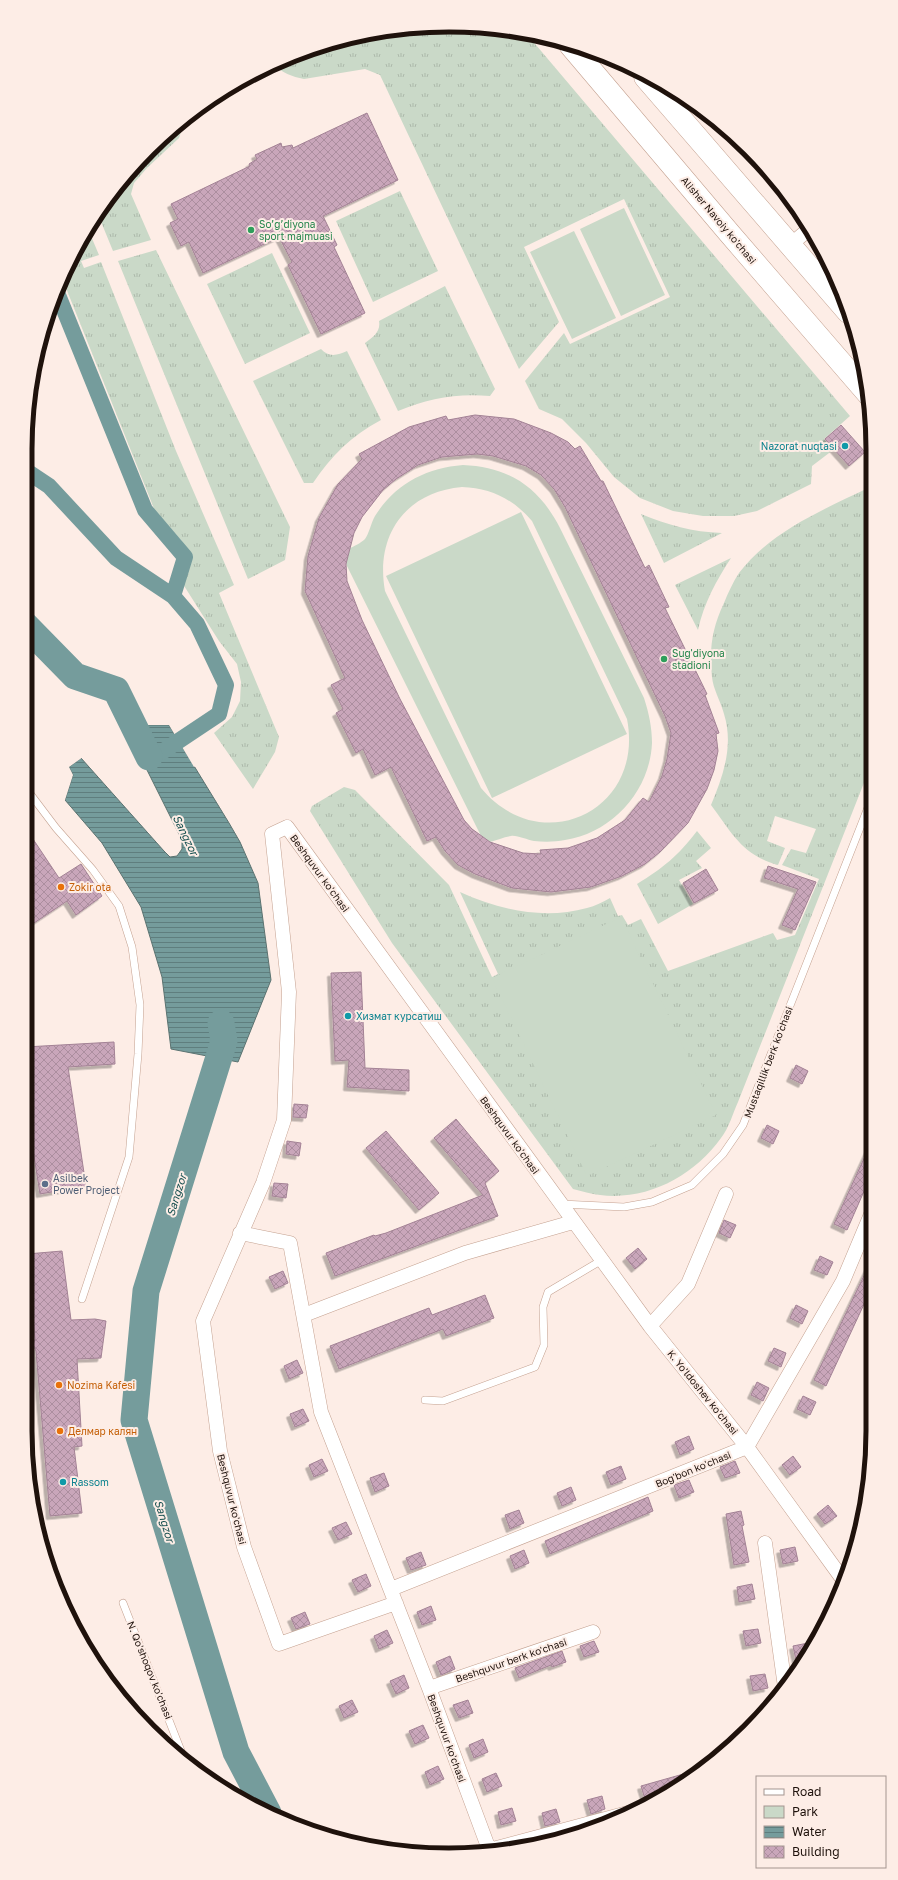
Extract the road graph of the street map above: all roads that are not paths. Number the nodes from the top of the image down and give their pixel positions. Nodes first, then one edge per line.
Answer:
1 (576, 52) edge
2 (651, 85) edge
3 (805, 232) edge
4 (789, 246) junction
5 (839, 302) edge
6 (861, 385) edge
7 (32, 796) edge
8 (866, 813) edge
9 (726, 1194) dead end
10 (561, 1204) junction
11 (573, 1222) junction
12 (866, 1226) edge
13 (240, 1233) junction
14 (602, 1260) junction
15 (82, 1299) dead end
16 (304, 1315) junction
17 (650, 1326) junction
18 (424, 1400) dead end
19 (747, 1448) junction
20 (765, 1543) dead end
21 (840, 1576) edge
22 (391, 1589) junction
23 (123, 1603) dead end
24 (396, 1603) junction
25 (593, 1632) dead end
26 (784, 1680) edge
27 (429, 1688) junction
28 (181, 1751) edge
29 (589, 1824) edge
30 (528, 1840) edge
31 (487, 1846) edge

1 - 6 main road, Alisher Navoiy ko'chasi
2 - 4 main road
3 - 4 street
4 - 5 main road
7 - 15 lane
8 - 10 lane, Mustaqillik berk ko'chasi
9 - 17 street
10 - 11 street, K. Yo'ldoshev ko'chasi
10 - 13 street, Beshquvur ko'chasi
11 - 14 street, K. Yo'ldoshev ko'chasi
11 - 16 street
12 - 19 street
13 - 16 street, Beshquvur ko'chasi
13 - 24 street, Beshquvur ko'chasi
14 - 17 street, K. Yo'ldoshev ko'chasi
14 - 18 lane
16 - 22 street, Beshquvur ko'chasi
17 - 19 street, K. Yo'ldoshev ko'chasi
19 - 21 street, K. Yo'ldoshev ko'chasi
19 - 22 street, Bog'bon ko'chasi
20 - 26 street
22 - 24 street, Beshquvur ko'chasi
23 - 28 lane, N. Qo'shoqov ko'chasi
24 - 27 street, Beshquvur ko'chasi
25 - 27 street, Beshquvur berk ko'chasi
27 - 31 street, Beshquvur ko'chasi
29 - 30 street, Beshquvur ko'chasi

